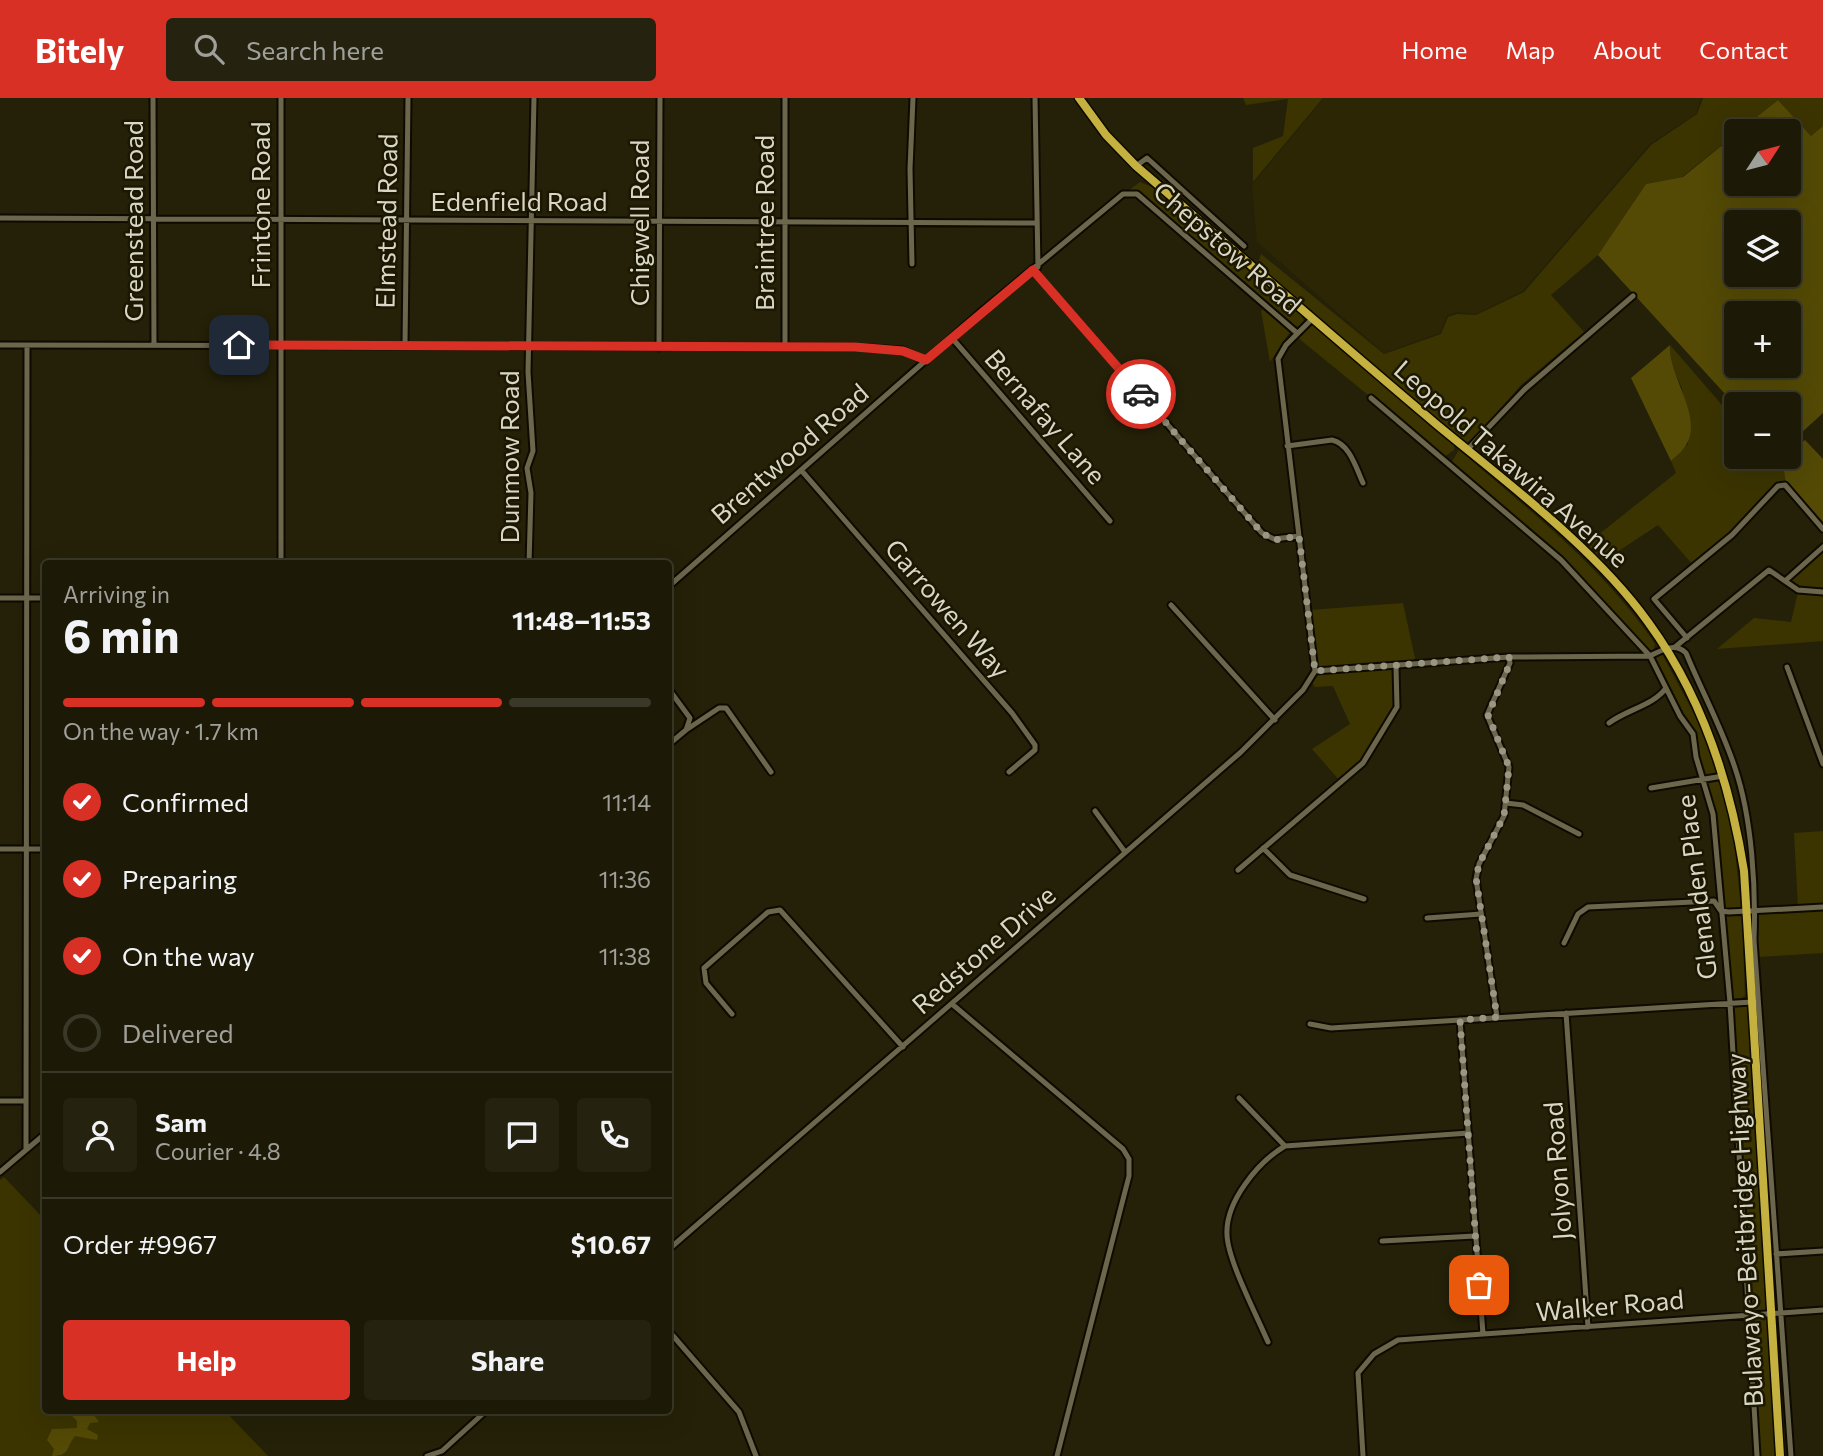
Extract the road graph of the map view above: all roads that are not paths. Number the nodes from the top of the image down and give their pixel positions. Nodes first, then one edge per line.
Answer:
1 (153, 98) edge
2 (281, 98) edge
3 (408, 98) edge
4 (534, 98) edge
5 (660, 98) edge
6 (785, 98) edge
7 (914, 98) edge
8 (1035, 98) edge
9 (1079, 98) edge
10 (1136, 166) junction
11 (1132, 192) joint
12 (0, 218) edge
13 (153, 219) junction
14 (280, 219) junction
15 (406, 220) junction
16 (533, 221) junction
17 (659, 221) junction
18 (784, 221) junction
19 (912, 221) junction
20 (1037, 223) junction
21 (1244, 246) dead end
22 (912, 264) dead end
23 (1036, 268) junction
24 (1633, 296) dead end
25 (1312, 319) junction
26 (1297, 333) junction
27 (952, 338) junction
28 (0, 345) edge
29 (153, 345) junction
30 (281, 345) junction
31 (405, 345) junction
32 (27, 346) junction
33 (530, 346) junction
34 (785, 347) junction
35 (659, 348) junction
36 (926, 360) junction
37 (1371, 398) dead end
38 (1287, 446) junction
39 (1468, 449) junction
40 (801, 470) junction
41 (1363, 483) dead end
42 (1110, 521) dead end
43 (1823, 529) edge
44 (1299, 536) junction
45 (1823, 547) edge
46 (281, 560) edge
47 (529, 560) edge
48 (1784, 581) junction
49 (672, 583) edge
50 (1823, 592) edge
51 (0, 598) edge
52 (27, 598) junction
53 (42, 598) edge
54 (1171, 605) dead end
55 (1687, 638) junction
56 (1670, 648) junction
57 (1650, 656) junction
58 (1509, 657) junction
59 (1396, 666) junction
60 (1787, 667) dead end
61 (1315, 671) junction
62 (1666, 688) junction
63 (672, 693) edge
64 (1275, 720) junction
65 (1609, 723) dead end
66 (686, 730) junction
67 (672, 742) edge
68 (1823, 764) edge
69 (771, 772) dead end
70 (1009, 772) dead end
71 (1723, 776) junction
72 (1703, 780) junction
73 (1651, 788) dead end
74 (1506, 803) junction
75 (1095, 811) dead end
76 (1579, 834) dead end
77 (1263, 848) junction
78 (0, 849) edge
79 (26, 849) junction
80 (42, 849) edge
81 (1125, 852) junction
82 (1238, 870) dead end
83 (1364, 899) dead end
84 (1823, 907) edge
85 (1721, 911) junction
86 (1751, 912) junction
87 (1481, 914) junction
88 (1427, 918) dead end
89 (1564, 943) dead end
90 (1755, 989) junction
91 (1752, 1002) junction
92 (1730, 1003) junction
93 (952, 1004) junction
94 (1566, 1013) junction
95 (733, 1014) dead end
96 (1497, 1017) junction
97 (1460, 1020) junction
98 (1310, 1024) dead end
99 (903, 1047) junction
100 (1756, 1066) junction
101 (1764, 1072) junction
102 (1239, 1098) dead end
103 (0, 1101) edge
104 (25, 1101) junction
105 (1469, 1133) junction
106 (42, 1136) edge
107 (1285, 1146) junction
108 (26, 1149) junction
109 (0, 1172) edge
110 (1475, 1236) junction
111 (1382, 1241) dead end
112 (672, 1247) edge
113 (1823, 1251) edge
114 (1776, 1254) junction
115 (1823, 1310) edge
116 (1783, 1313) junction
117 (1772, 1314) junction
118 (1749, 1316) junction
119 (1588, 1327) junction
120 (1483, 1334) junction
121 (672, 1335) edge
122 (1268, 1342) dead end
123 (475, 1414) edge
124 (483, 1414) edge
125 (475, 1421) junction
126 (427, 1456) edge
127 (756, 1456) edge
128 (1057, 1456) edge
129 (1363, 1456) edge
130 (1758, 1456) edge
131 (1780, 1456) edge
132 (1791, 1456) edge

1 - 13 street, Greenstead Road
2 - 14 street, Frintone Road
3 - 15 street, Elmstead Road
4 - 16 street, Dunmow Road
5 - 17 street, Chigwell Road
6 - 18 street, Braintree Road
7 - 19 street
8 - 20 street
9 - 10 highway, Leopold Takawira Avenue
10 - 21 street
10 - 25 highway, Leopold Takawira Avenue
11 - 23 street, Brentwood Road
11 - 26 street, Chepstow Road
12 - 13 street, Edenfield Road
13 - 14 street, Edenfield Road
13 - 29 street, Greenstead Road
14 - 15 street, Edenfield Road
14 - 30 street, Frintone Road
15 - 16 street, Edenfield Road
15 - 31 street, Elmstead Road
16 - 17 street, Edenfield Road
16 - 33 street, Dunmow Road
17 - 18 street, Edenfield Road
17 - 35 street, Chigwell Road
18 - 19 street, Edenfield Road
18 - 34 street, Braintree Road
19 - 20 street, Edenfield Road
19 - 22 street
20 - 23 street
23 - 27 street, Brentwood Road
23 - 44 street
24 - 39 street
25 - 26 street
25 - 39 highway, Leopold Takawira Avenue
26 - 38 street
27 - 36 street, Brentwood Road
27 - 42 street, Bernafay Lane
28 - 32 street
29 - 30 street
29 - 32 street
30 - 31 street
30 - 46 street, Frintone Road
31 - 33 street
32 - 52 street
33 - 35 street
33 - 47 street, Dunmow Road
34 - 35 street
34 - 36 street
36 - 40 street, Brentwood Road
37 - 57 street, Glenalden Place
38 - 41 street
38 - 44 street
39 - 56 highway, Leopold Takawira Avenue
40 - 49 street, Brentwood Road
40 - 70 street, Garrowen Way
43 - 55 street
44 - 61 street
45 - 48 street
48 - 50 street
48 - 55 street
51 - 52 street
52 - 53 street
52 - 79 street
54 - 64 street
55 - 56 street
56 - 57 street
56 - 71 highway, Leopold Takawira Avenue
56 - 86 street
57 - 58 street
57 - 62 street, Glenalden Place
58 - 59 street
58 - 74 street
59 - 61 street
59 - 77 street
60 - 68 street
61 - 64 street, Redstone Drive
62 - 65 street
62 - 72 street, Glenalden Place
63 - 66 street
64 - 81 street, Redstone Drive
66 - 67 street
66 - 69 street
71 - 72 street
71 - 86 highway, Leopold Takawira Avenue
72 - 73 street
72 - 85 street, Glenalden Place
74 - 76 street
74 - 87 street
75 - 81 street
77 - 82 street
77 - 83 street
78 - 79 street
79 - 80 street
79 - 104 street
81 - 93 street, Redstone Drive
84 - 86 street
85 - 86 street
85 - 89 street
85 - 92 street, Glenalden Place
86 - 90 highway, Leopold Takawira Avenue
87 - 88 street
87 - 96 street
90 - 91 highway, Leopold Takawira Avenue
90 - 101 street
91 - 92 street
91 - 100 highway, Bulawayo-Beitbridge Highway
92 - 94 street
92 - 118 street, Glenalden Place
93 - 99 street, Redstone Drive
93 - 128 street
94 - 96 street
94 - 119 street, Jolyon Road
95 - 99 street
96 - 97 street
97 - 98 street
97 - 105 street
99 - 112 street, Redstone Drive
100 - 101 street
100 - 117 highway, Bulawayo-Beitbridge Highway
101 - 114 street
102 - 107 street
103 - 104 street
104 - 108 street
105 - 107 street
105 - 110 street
106 - 108 street
107 - 122 street
108 - 109 street
110 - 111 street
110 - 120 street
113 - 114 street
114 - 116 street
115 - 116 street, Walker Road
116 - 117 street, Walker Road
116 - 132 street
117 - 118 street, Walker Road
117 - 131 highway, Bulawayo-Beitbridge Highway
118 - 119 street, Walker Road
118 - 130 street, Glenalden Place
119 - 120 street, Walker Road
120 - 129 street, Walker Road
121 - 127 street
123 - 125 street
124 - 125 street
125 - 126 street

